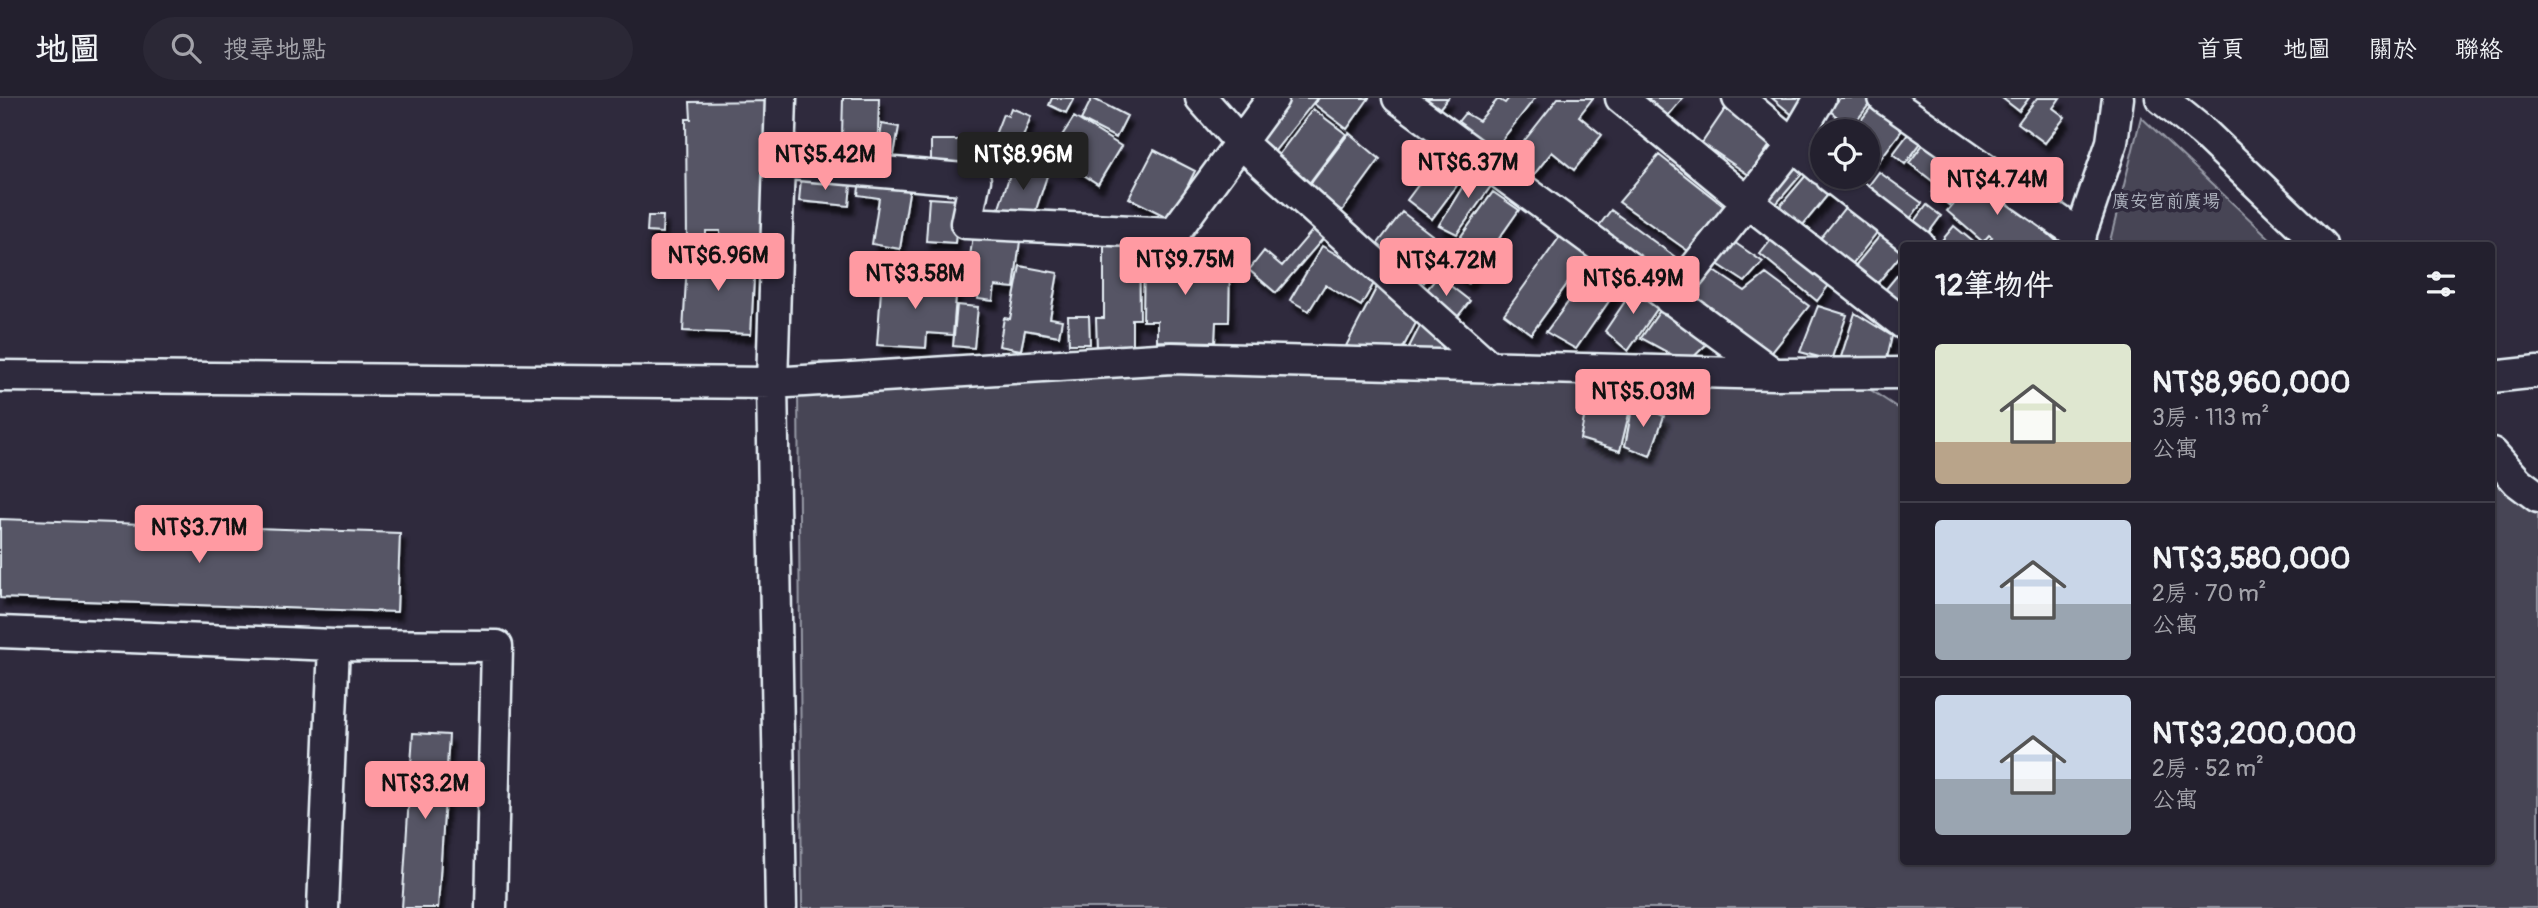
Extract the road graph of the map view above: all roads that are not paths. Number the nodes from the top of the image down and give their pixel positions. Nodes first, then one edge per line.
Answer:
1 (781, 98) edge
2 (1201, 98) edge
3 (1273, 98) edge
4 (1398, 98) edge
5 (1621, 98) edge
6 (1738, 98) edge
7 (1820, 98) edge
8 (1884, 98) edge
9 (2118, 98) edge
10 (2161, 98) edge
11 (1241, 143) junction
12 (1792, 146) junction
13 (1810, 160) edge
14 (779, 163) junction
15 (1847, 189) edge
16 (1749, 202) junction
17 (2079, 241) edge
18 (1915, 242) edge
19 (2317, 242) edge
20 (1670, 299) junction
21 (1900, 321) edge
22 (1491, 368) junction
23 (2538, 372) edge
24 (1900, 373) edge
25 (1774, 374) junction
26 (0, 376) edge
27 (2495, 377) edge
28 (772, 383) junction
29 (2495, 457) edge
30 (2516, 488) edge
31 (0, 632) edge
32 (334, 645) junction
33 (323, 908) edge
34 (491, 908) edge
35 (781, 908) edge

1 - 14 street
2 - 11 street
3 - 11 street
4 - 20 street
5 - 16 street
6 - 12 street
7 - 12 street
8 - 17 street
9 - 17 street
10 - 19 street
11 - 14 street
11 - 22 street
12 - 13 street
12 - 16 street
14 - 28 street
15 - 18 street
16 - 20 street
16 - 21 street
20 - 25 street
22 - 25 street
22 - 28 street
23 - 27 street
24 - 25 street
26 - 28 street
28 - 35 street
29 - 30 street
31 - 32 street
32 - 33 street
32 - 34 street

